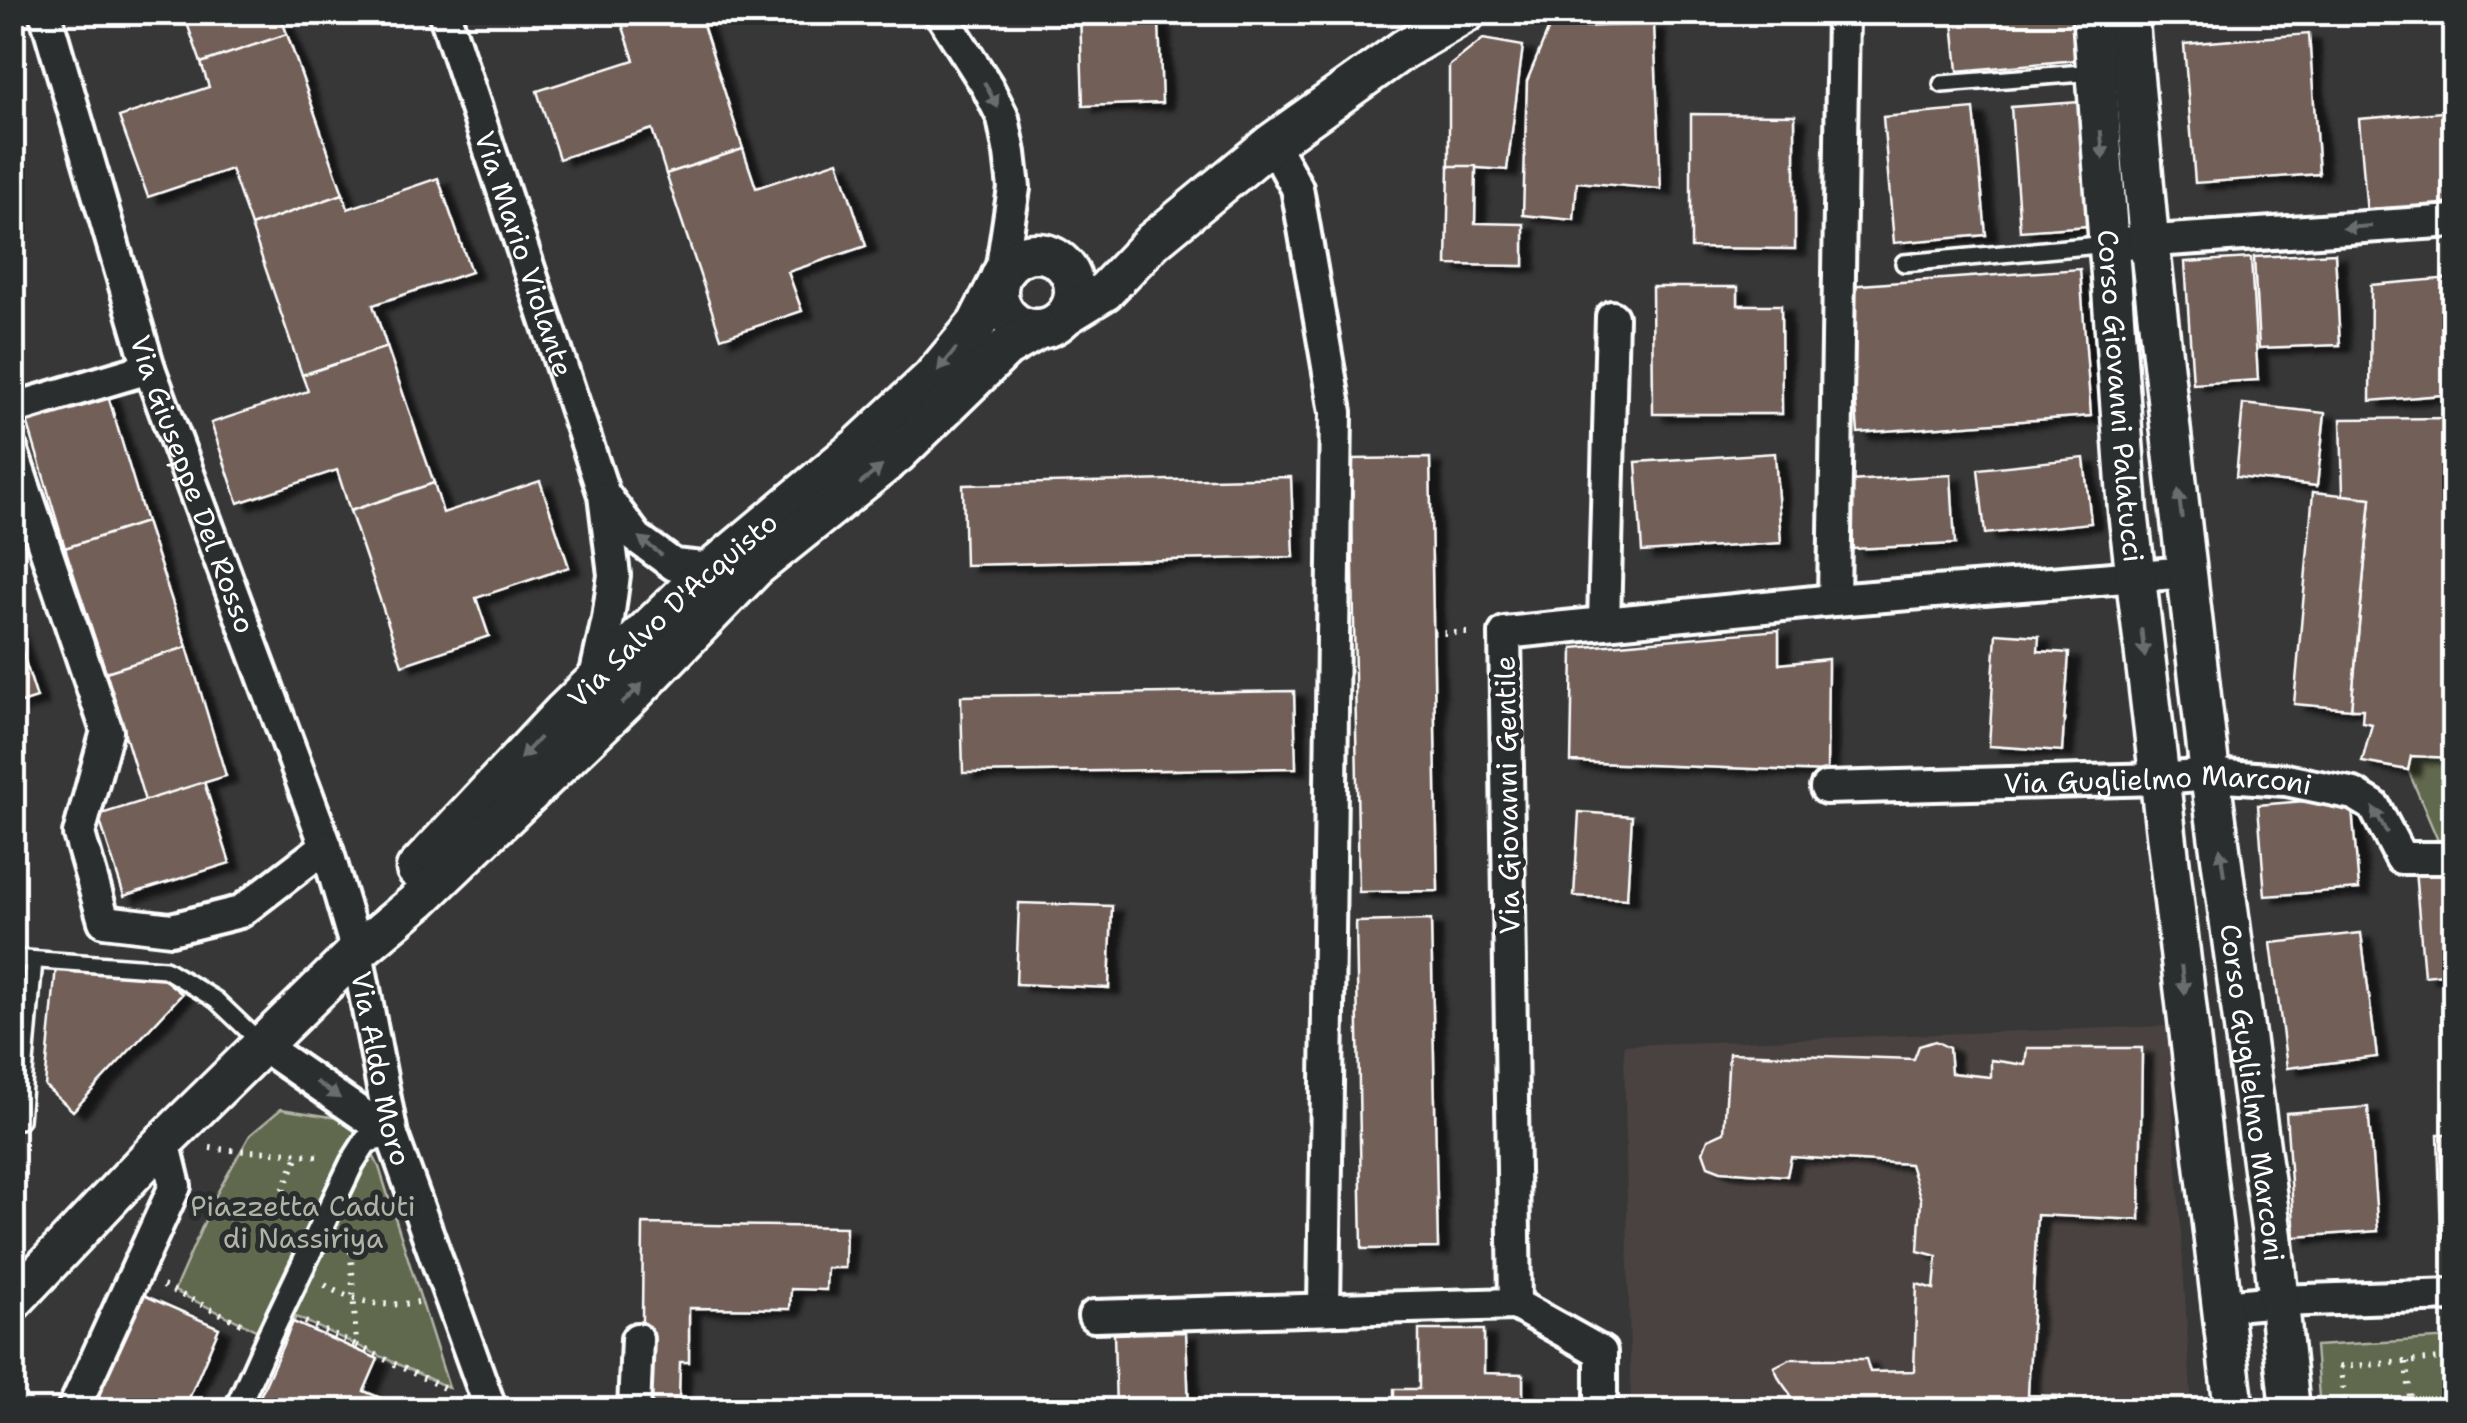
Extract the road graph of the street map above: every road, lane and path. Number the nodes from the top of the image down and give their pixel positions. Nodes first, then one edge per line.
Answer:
1 (45, 12) edge
2 (444, 12) edge
3 (940, 12) edge
4 (1467, 12) edge
5 (1843, 12) edge
6 (2092, 12) edge
7 (2128, 12) edge
8 (2096, 72) junction
9 (1942, 84) dead end
10 (1272, 143) junction
11 (2454, 221) edge
12 (2149, 240) junction
13 (1154, 241) junction
14 (2110, 244) junction
15 (1904, 263) dead end
16 (1065, 266) junction
17 (1000, 279) junction
18 (1612, 317) dead end
19 (1053, 322) junction
20 (148, 368) junction
21 (12, 409) edge
22 (12, 451) edge
23 (604, 495) junction
24 (712, 569) junction
25 (2188, 572) junction
26 (2135, 576) junction
27 (1834, 600) junction
28 (1604, 622) junction
29 (594, 682) junction
30 (2210, 775) junction
31 (2160, 779) junction
32 (1826, 788) dead end
33 (326, 846) junction
34 (2454, 858) edge
35 (357, 952) junction
36 (12, 958) edge
37 (34, 960) junction
38 (264, 1046) junction
39 (20, 1120) dead end
40 (392, 1135) junction
41 (164, 1141) junction
42 (299, 1153) junction
43 (352, 1163) junction
44 (283, 1190) dead end
45 (88, 1222) junction
46 (351, 1251) dead end
47 (303, 1264) junction
48 (135, 1273) junction
49 (12, 1278) edge
50 (448, 1293) junction
51 (2454, 1294) edge
52 (354, 1299) junction
53 (2279, 1300) junction
54 (12, 1302) edge
55 (1515, 1304) junction
56 (2222, 1306) junction
57 (1324, 1309) junction
58 (1094, 1316) dead end
59 (310, 1324) dead end
60 (269, 1336) junction
61 (636, 1339) dead end
62 (356, 1345) junction
63 (2454, 1358) edge
64 (2407, 1362) junction
65 (2454, 1401) edge
66 (2411, 1407) edge
67 (490, 1409) edge
68 (74, 1410) edge
69 (236, 1410) edge
70 (634, 1410) edge
71 (1601, 1410) edge
72 (2234, 1410) edge
73 (2290, 1410) edge
74 (2345, 1410) edge

1 - 20 street, Via Giuseppe Del Rosso
2 - 23 street, Via Mario Violante
3 -> 17 street
4 - 10 street
5 - 27 street
6 - 8 street, Corso Giovanni Palatucci
7 - 12 street, Corso Giovanni Palatucci
8 - 9 lane
8 -> 14 street, Corso Giovanni Palatucci
10 - 13 street
10 - 57 street
11 -> 12 street
12 - 14 street
25 -> 12 street, Corso Giovanni Palatucci
13 - 16 street
13 - 19 street, Via Salvo D'Acquisto
14 - 15 lane
14 - 26 street, Corso Giovanni Palatucci
16 - 17 street, Via Salvo D'Acquisto
16 - 19 street
17 - 19 street
17 -> 24 street, Via Salvo D'Acquisto
18 - 28 street
35 -> 19 street, Via Salvo D'Acquisto
20 - 21 street
20 - 33 street, Via Giuseppe Del Rosso
22 - 33 street
24 -> 23 street, Via Mario Violante
23 - 29 street, Via Mario Violante
24 - 29 street, Via Salvo D'Acquisto
25 - 26 street, Via Giovanni Gentile
25 - 30 street, Corso Giovanni Palatucci
26 - 27 street, Via Giovanni Gentile
26 -> 31 street, Corso Giovanni Palatucci
27 - 28 street, Via Giovanni Gentile
28 - 55 street, Via Giovanni Gentile
29 -> 35 street, Via Salvo D'Acquisto
30 - 31 street, Via Guglielmo Marconi
34 -> 30 street, Via Guglielmo Marconi
53 -> 30 street, Corso Guglielmo Marconi
31 - 32 street, Via Guglielmo Marconi
31 -> 56 street, Corso Guglielmo Marconi
33 - 35 street, Via Giuseppe Del Rosso
35 - 38 street, Via Salvo D'Acquisto
35 - 40 street, Via Aldo Moro
36 - 37 lane
37 - 38 lane
37 - 39 lane
38 -> 40 street
38 - 41 street, Via Salvo D'Acquisto
40 - 43 street
40 - 50 street, Via Aldo Moro
41 - 42 path
41 - 45 street, Via Salvo D'Acquisto
41 - 48 street
42 - 43 path
42 - 44 path
43 - 47 street
45 - 49 street
45 - 54 street, Via Salvo D'Acquisto
46 - 52 path
47 - 52 path
47 - 60 street
48 - 60 path
48 - 68 street
50 - 52 path
50 - 67 street, Via Aldo Moro
51 - 53 street
52 - 62 path
53 - 56 street
53 - 73 street, Corso Guglielmo Marconi
55 - 57 street
55 - 71 street
56 - 72 street, Corso Guglielmo Marconi
57 - 58 street
59 - 62 path
60 - 69 street
61 - 70 street
62 - 67 path
63 - 64 path
64 - 66 path
64 - 74 path
65 - 66 path

